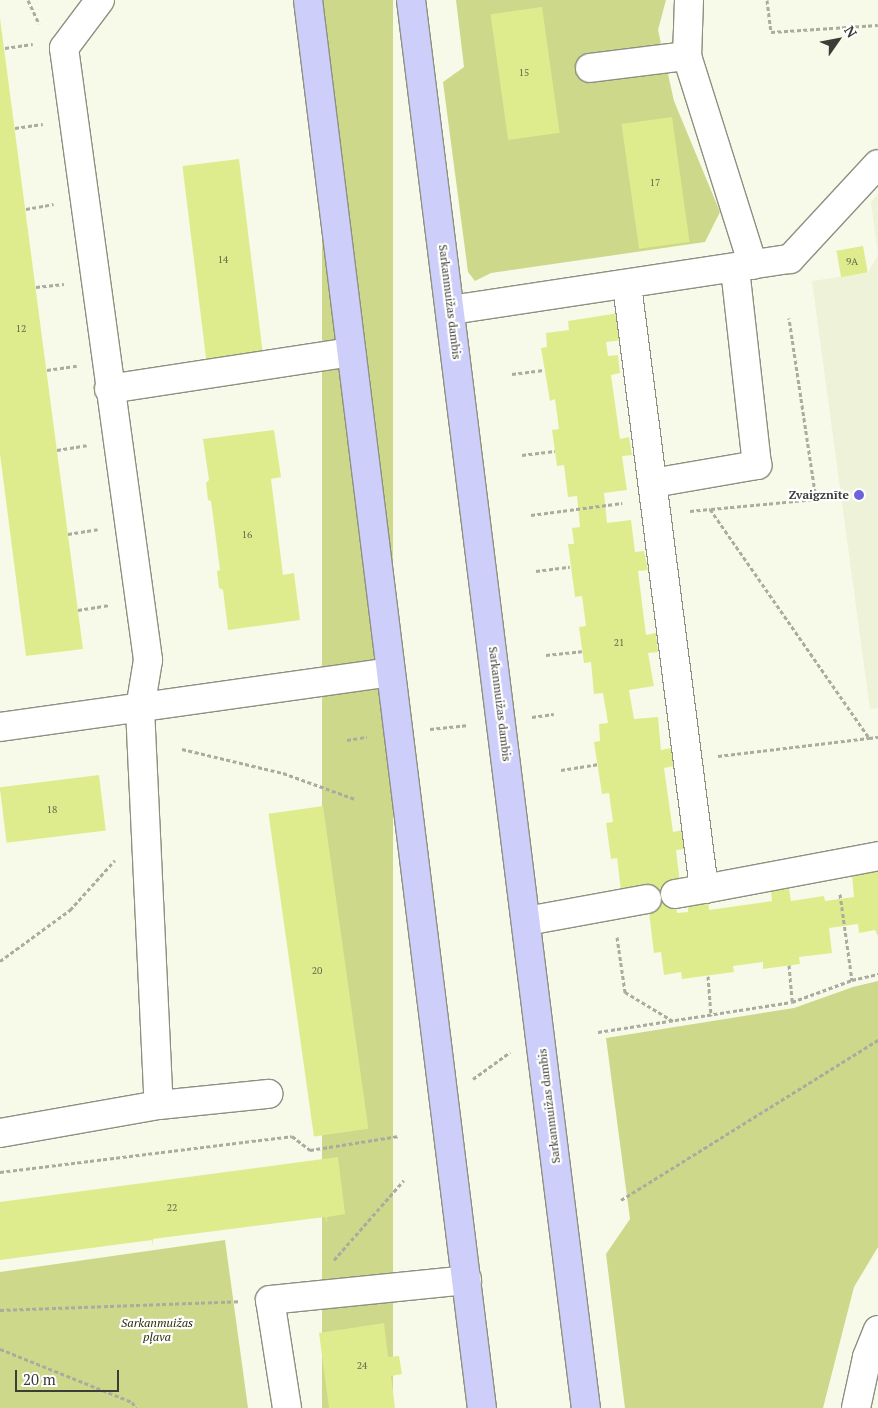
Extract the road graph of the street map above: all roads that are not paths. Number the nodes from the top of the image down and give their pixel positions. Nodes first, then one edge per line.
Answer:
1 (100, 0) edge
2 (308, 0) edge
3 (411, 0) edge
4 (689, 0) edge
5 (687, 56) junction
6 (590, 68) dead end
7 (878, 164) edge
8 (744, 267) junction
9 (628, 285) junction
10 (451, 310) junction
11 (350, 352) junction
12 (109, 389) junction
13 (655, 499) junction
14 (389, 672) junction
15 (140, 709) junction
16 (0, 727) edge
17 (878, 856) edge
18 (704, 889) junction
19 (675, 894) dead end
20 (647, 899) dead end
21 (527, 921) junction
22 (268, 1094) dead end
23 (159, 1105) junction
24 (0, 1133) edge
25 (467, 1280) junction
26 (878, 1330) edge
27 (287, 1408) edge
28 (482, 1408) edge
29 (586, 1408) edge
30 (856, 1408) edge

1 - 12 street
2 - 11 main road
3 - 10 main road, Sarkanmuižas dambis
4 - 5 street
5 - 6 street
5 - 8 street
7 - 8 street
8 - 9 street
8 - 13 street
9 - 10 street
9 - 13 street
10 - 21 main road, Sarkanmuižas dambis
11 - 12 street
11 - 14 main road
12 - 15 street
13 - 18 street
14 - 15 street
14 - 25 main road
15 - 16 street
15 - 23 street
17 - 18 street
18 - 19 street
20 - 21 street
21 - 29 main road, Sarkanmuižas dambis
22 - 23 street
23 - 24 street
25 - 27 street
25 - 28 main road
26 - 30 street

